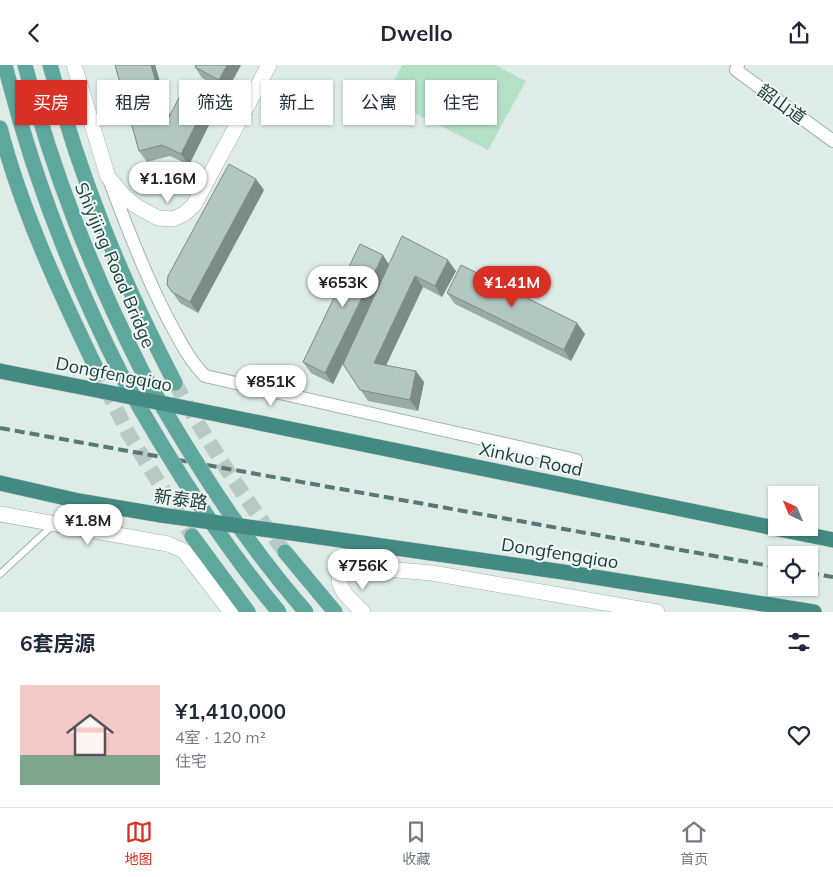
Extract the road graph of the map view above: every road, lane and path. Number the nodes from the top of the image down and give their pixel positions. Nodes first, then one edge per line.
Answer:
1 (5, 65) edge
2 (25, 65) edge
3 (50, 65) edge
4 (74, 65) edge
5 (269, 65) edge
6 (738, 65) edge
7 (0, 129) edge
8 (833, 141) edge
9 (108, 177) junction
10 (96, 368) tunnel mouth
11 (0, 371) edge
12 (175, 383) tunnel mouth
13 (221, 415) joint
14 (576, 460) dead end
15 (0, 483) edge
16 (0, 514) edge
17 (53, 525) junction
18 (299, 534) joint
19 (192, 536) tunnel mouth
20 (833, 540) edge
21 (285, 552) tunnel mouth
22 (0, 574) edge
23 (232, 612) edge
24 (248, 612) edge
25 (279, 612) edge
26 (306, 612) edge
27 (335, 612) edge
28 (363, 612) edge
29 (657, 612) edge
30 (814, 612) edge

1 - 25 main road, bridge
2 - 26 main road, Shiyijing Road Bridge, bridge
3 - 12 main road
4 - 9 street
5 - 9 street
6 - 8 street, 韶山道
7 - 10 main road
9 - 14 street
11 - 13 highway, Dongfengqiao, bridge
13 - 20 highway, Xinkuo Road
15 - 18 highway, 新泰路, bridge
16 - 17 street
17 - 22 lane
17 - 23 street
18 - 30 highway, Dongfengqiao
19 - 24 main road
21 - 27 main road
28 - 29 street

